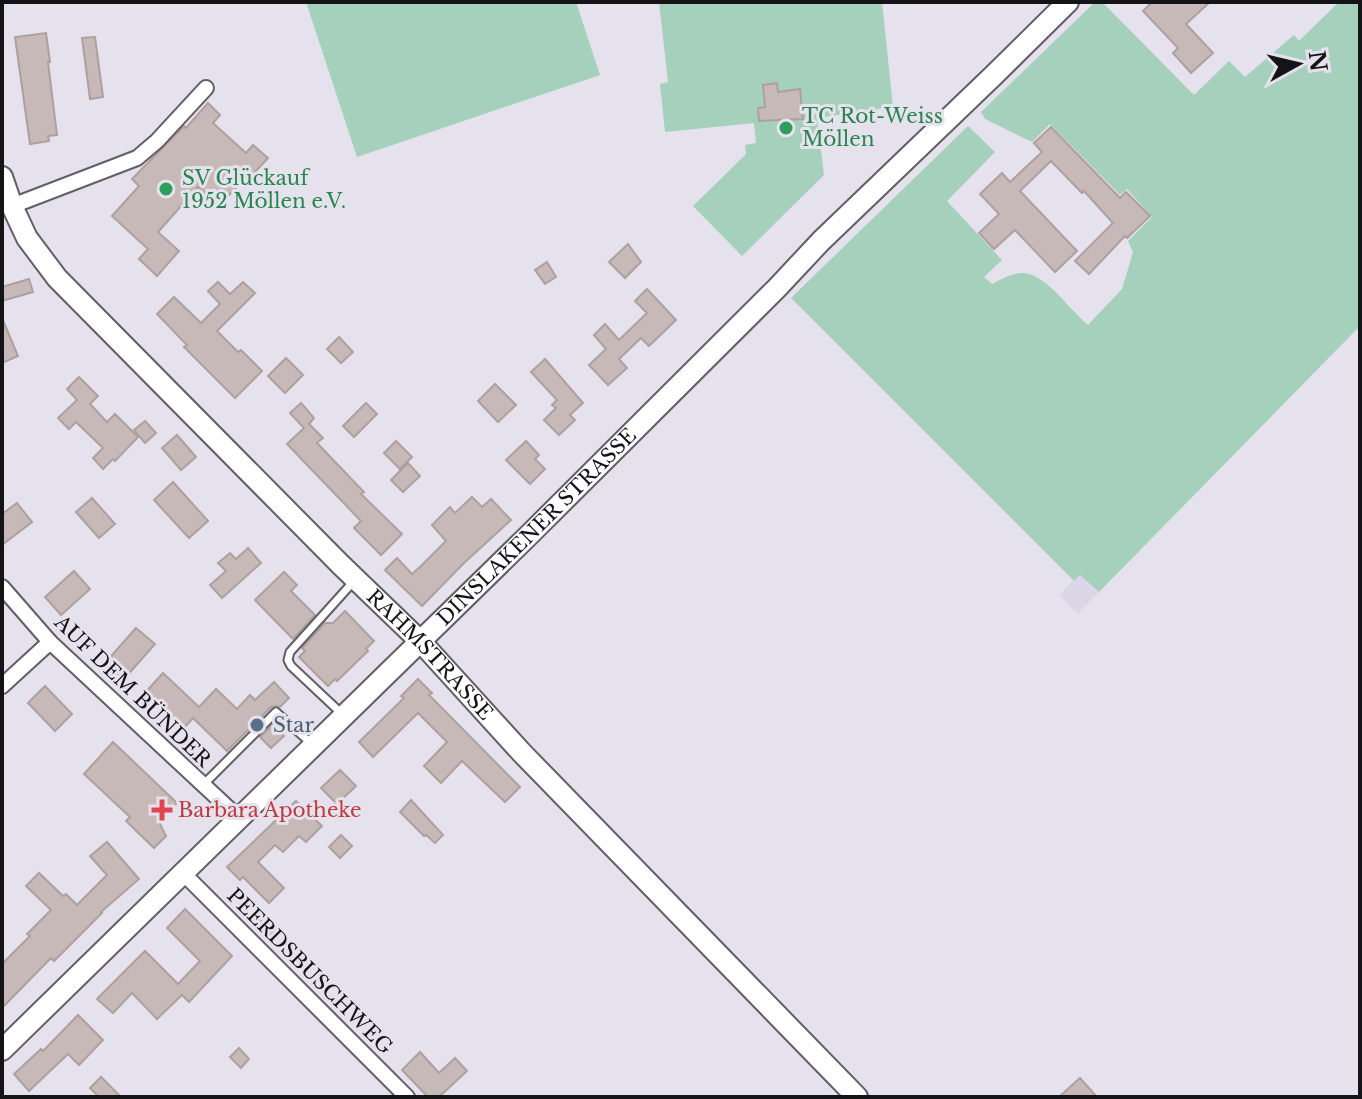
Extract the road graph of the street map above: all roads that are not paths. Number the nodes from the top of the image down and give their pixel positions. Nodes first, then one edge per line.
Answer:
1 (1068, 2) edge
2 (206, 88) dead end
3 (2, 177) edge
4 (12, 206) junction
5 (356, 579) junction
6 (2, 587) edge
7 (50, 642) junction
8 (421, 642) junction
9 (2, 686) edge
10 (345, 716) junction
11 (314, 747) junction
12 (203, 786) junction
13 (240, 819) junction
14 (184, 874) junction
15 (2, 1050) edge
16 (407, 1097) edge
17 (857, 1097) edge

1 - 8 main road, DINSLAKENER STRASSE
2 - 4 street
3 - 4 main road, RAHMSTRASSE
4 - 5 main road, RAHMSTRASSE
5 - 8 main road, RAHMSTRASSE
5 - 10 lane
6 - 7 street, AUF DEM BÜNDER
7 - 9 street
7 - 12 street, AUF DEM BÜNDER
8 - 10 main road, DINSLAKENER STRASSE
8 - 17 main road, RAHMSTRASSE
10 - 11 main road, DINSLAKENER STRASSE
11 - 12 lane
11 - 13 main road, DINSLAKENER STRASSE
12 - 13 street, AUF DEM BÜNDER
13 - 14 main road, DINSLAKENER STRASSE
14 - 15 main road, DINSLAKENER STRASSE
14 - 16 street, PEERDSBUSCHWEG

